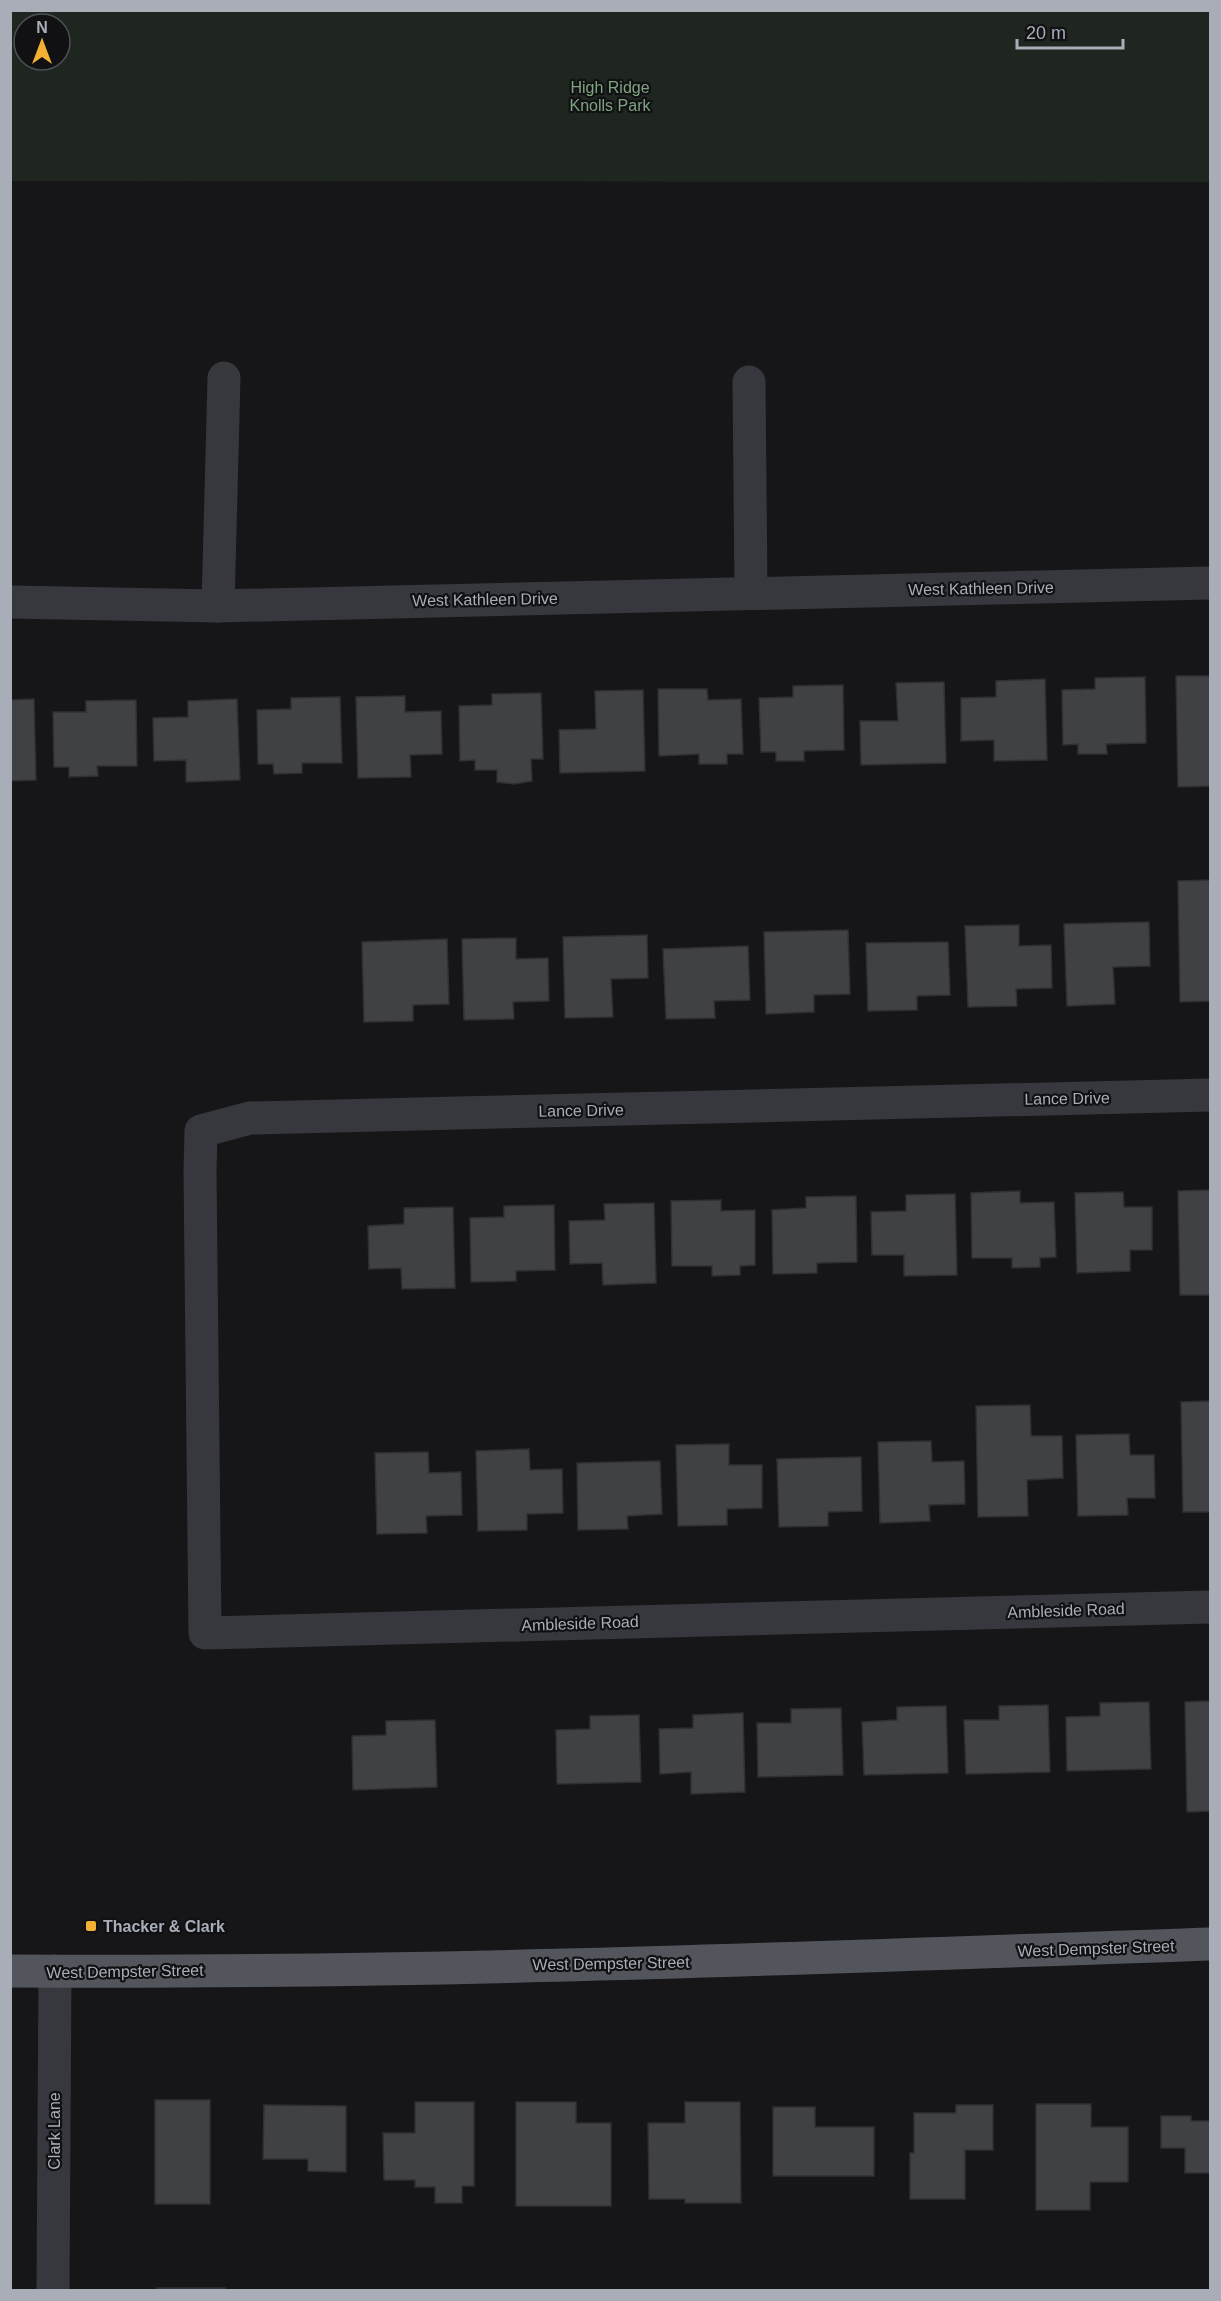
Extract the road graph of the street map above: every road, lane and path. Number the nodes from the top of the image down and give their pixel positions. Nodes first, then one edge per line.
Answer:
1 (224, 378) dead end
2 (749, 382) dead end
3 (1210, 583) edge
4 (752, 593) junction
5 (10, 602) edge
6 (218, 606) junction
7 (1210, 1095) edge
8 (203, 1378) joint
9 (1210, 1607) edge
10 (1210, 1944) edge
11 (10, 1971) edge
12 (55, 1971) junction
13 (53, 2290) edge

1 - 6 street
2 - 4 street
3 - 4 street, West Kathleen Drive
4 - 6 street, West Kathleen Drive
5 - 6 street, West Kathleen Drive
7 - 8 street, Lance Drive
8 - 9 street, Ambleside Road
10 - 12 main road, West Dempster Street
11 - 12 main road, West Dempster Street
12 - 13 street, Clark Lane

